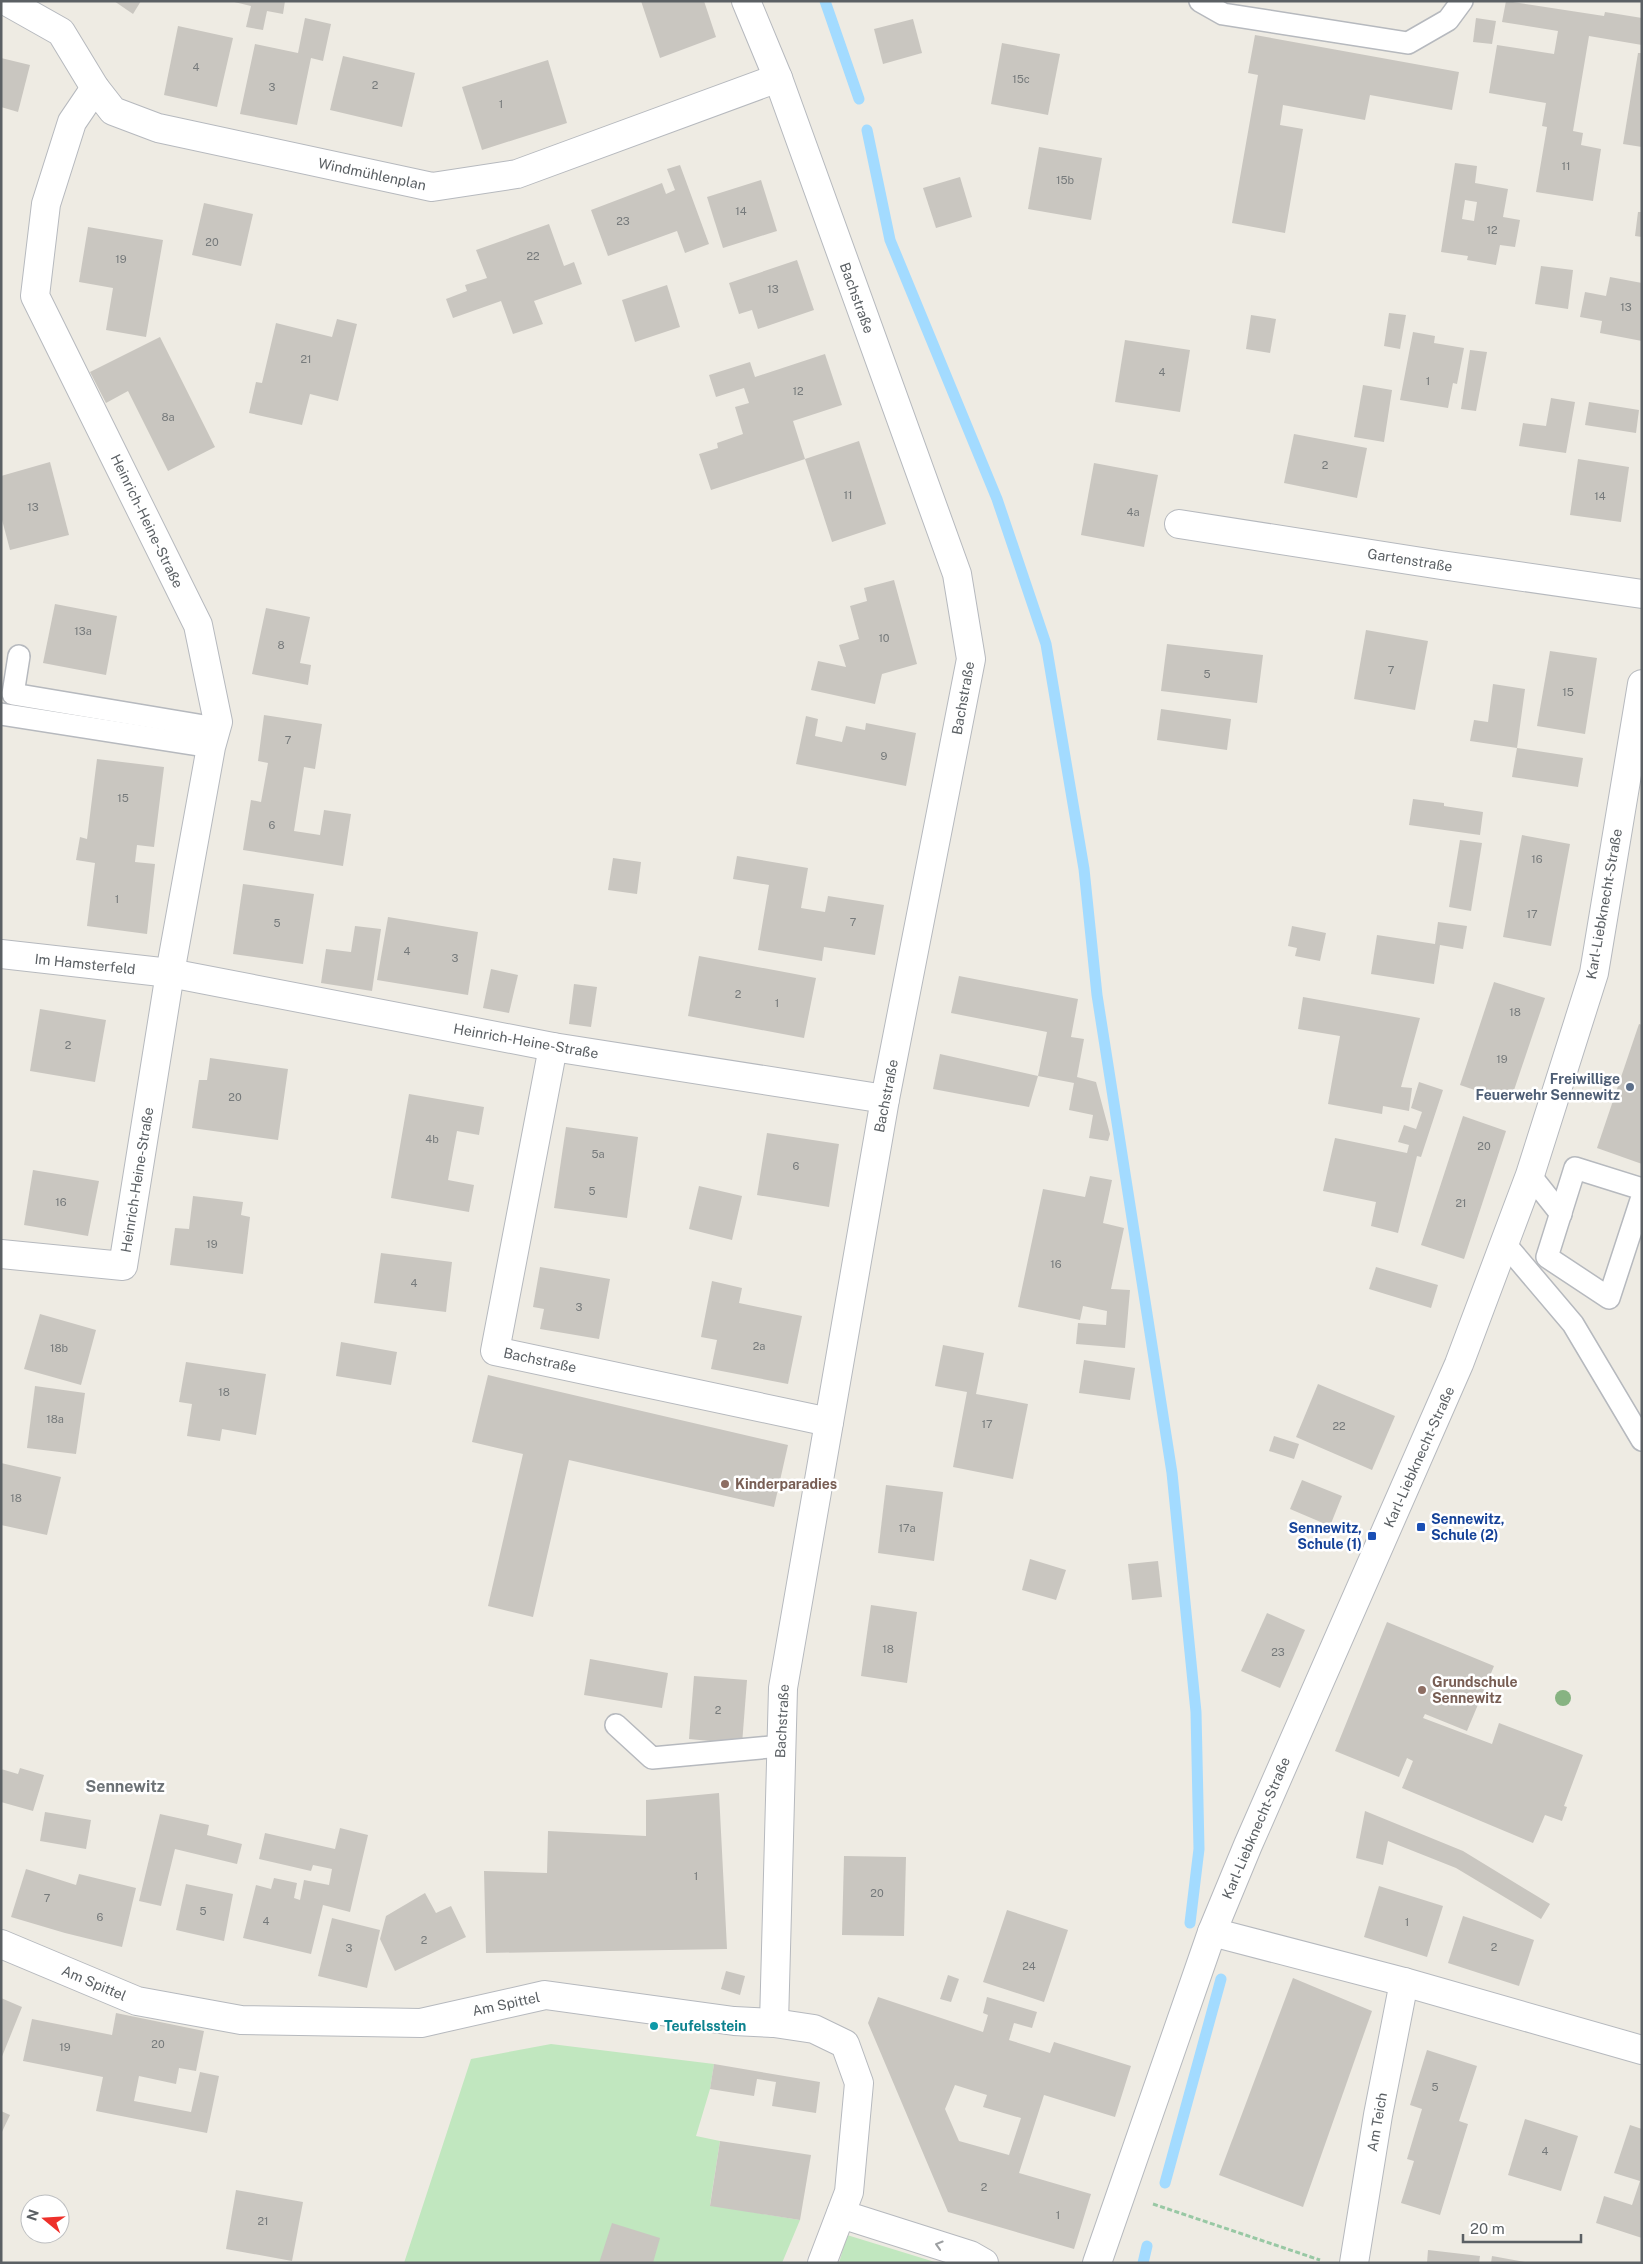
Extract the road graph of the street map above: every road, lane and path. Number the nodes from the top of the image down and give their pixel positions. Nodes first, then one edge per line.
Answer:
1 (6, 1) edge
2 (746, 1) edge
3 (1200, 1) edge
4 (1462, 1) edge
5 (778, 78) junction
6 (95, 88) junction
7 (1179, 524) dead end
8 (1642, 594) edge
9 (19, 656) dead end
10 (1642, 684) edge
11 (1, 714) edge
12 (214, 738) junction
13 (1, 954) edge
14 (170, 973) junction
15 (553, 1047) junction
16 (885, 1099) junction
17 (1530, 1175) junction
18 (1642, 1189) edge
19 (1642, 1197) edge
20 (1561, 1214) junction
21 (1506, 1245) junction
22 (1, 1254) edge
23 (828, 1422) junction
24 (1642, 1440) edge
25 (616, 1725) dead end
26 (781, 1746) junction
27 (1212, 1932) junction
28 (1, 1944) edge
29 (1404, 1982) junction
30 (774, 2023) junction
31 (1642, 2050) edge
32 (1121, 2193) junction
33 (841, 2214) junction
34 (822, 2263) edge
35 (984, 2263) edge
36 (1097, 2263) edge
37 (1328, 2263) edge
38 (1354, 2263) edge

1 - 6 street, Windmühlenplan
2 - 5 street, Bachstraße
3 - 4 lane
5 - 6 street, Windmühlenplan
5 - 16 street, Bachstraße
6 - 12 street, Heinrich-Heine-Straße
7 - 8 street, Gartenstraße
9 - 12 lane
10 - 17 street, Karl-Liebknecht-Straße
11 - 12 lane
12 - 14 street, Heinrich-Heine-Straße
13 - 14 street, Im Hamsterfeld
14 - 15 street, Heinrich-Heine-Straße
14 - 22 street, Heinrich-Heine-Straße
15 - 16 street, Heinrich-Heine-Straße
15 - 23 street, Bachstraße
16 - 23 street, Bachstraße
17 - 20 lane
17 - 21 street, Karl-Liebknecht-Straße
18 - 20 lane
19 - 20 lane
21 - 24 lane
21 - 27 street, Karl-Liebknecht-Straße
23 - 26 street, Bachstraße
25 - 26 lane
26 - 30 street, Bachstraße
27 - 29 street
27 - 32 street, Karl-Liebknecht-Straße
28 - 30 street, Am Spittel
29 - 31 street
29 - 38 street, Am Teich
30 - 33 street, Am Spittel
32 - 36 street, Karl-Liebknecht-Straße
32 - 37 path
33 - 34 street, Am Spittel
35 -> 33 street

